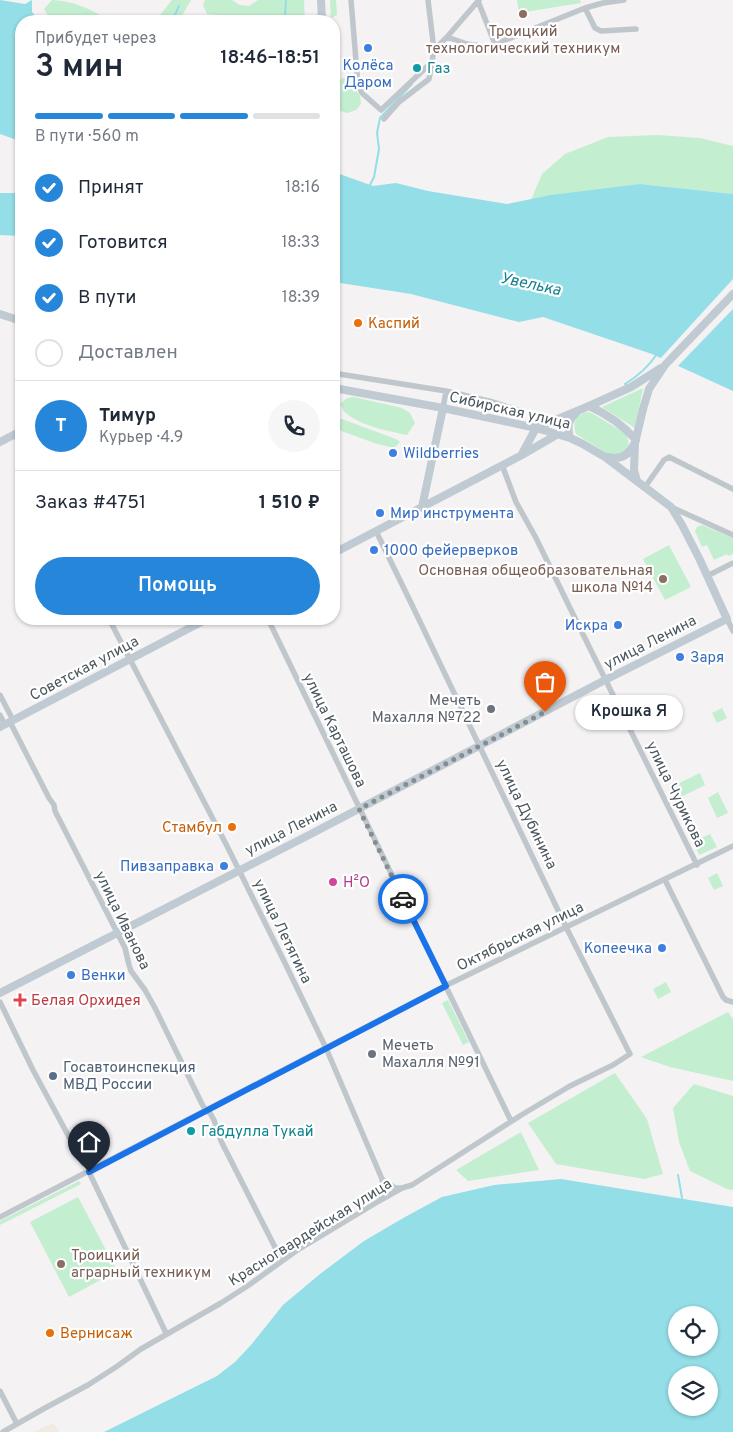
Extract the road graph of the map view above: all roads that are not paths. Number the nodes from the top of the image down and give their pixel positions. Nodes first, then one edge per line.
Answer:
1 (321, 0) edge
2 (351, 0) edge
3 (428, 0) edge
4 (478, 0) edge
5 (624, 0) edge
6 (585, 8) junction
7 (322, 15) edge
8 (636, 29) dead end
9 (447, 37) junction
10 (495, 44) junction
11 (434, 50) junction
12 (433, 61) junction
13 (384, 119) dead end
14 (733, 294) edge
15 (0, 314) edge
16 (15, 319) edge
17 (665, 365) junction
18 (340, 374) edge
19 (340, 389) edge
20 (446, 391) junction
21 (589, 406) junction
22 (443, 408) junction
23 (580, 410) junction
24 (523, 412) dead end
25 (536, 428) junction
26 (15, 434) edge
27 (558, 434) junction
28 (570, 438) junction
29 (636, 441) junction
30 (0, 442) edge
31 (522, 455) junction
32 (605, 457) junction
33 (502, 465) junction
34 (637, 480) junction
35 (645, 487) junction
36 (733, 490) edge
37 (422, 507) junction
38 (671, 507) junction
39 (733, 526) edge
40 (376, 531) junction
41 (731, 535) edge
42 (340, 550) edge
43 (733, 563) edge
44 (707, 576) junction
45 (727, 619) junction
46 (112, 625) edge
47 (196, 625) edge
48 (271, 625) edge
49 (733, 631) edge
50 (130, 660) junction
51 (605, 680) junction
52 (0, 695) edge
53 (0, 716) edge
54 (7, 723) edge
55 (480, 746) junction
56 (359, 809) junction
57 (733, 846) edge
58 (696, 865) junction
59 (239, 871) junction
60 (665, 880) junction
61 (566, 927) junction
62 (117, 933) junction
63 (446, 986) junction
64 (0, 993) edge
65 (0, 1002) edge
66 (732, 1002) edge
67 (326, 1048) junction
68 (630, 1054) joint
69 (206, 1111) junction
70 (511, 1121) junction
71 (83, 1163) dead end
72 (89, 1172) junction
73 (382, 1179) junction
74 (402, 1188) junction
75 (379, 1201) junction
76 (0, 1217) edge
77 (282, 1262) junction
78 (166, 1333) junction
79 (0, 1391) edge
80 (17, 1424) junction
81 (3, 1432) edge

1 - 7 street
2 - 12 street
3 - 11 street
4 - 9 street
4 - 10 street
5 - 6 street
6 - 8 street
6 - 10 street
9 - 10 street
9 - 11 street
11 - 12 street
12 - 13 street
14 - 17 street
15 - 16 street
17 - 21 street
17 - 29 street
18 - 20 street
19 - 22 street, Сибирская улица
20 - 22 street
20 - 24 street
21 - 23 street
21 - 29 street
22 - 25 street, Сибирская улица
22 - 37 street
23 - 25 street
23 - 28 street
25 - 27 street, Сибирская улица
25 - 31 street
26 - 30 street
27 - 28 street, Сибирская улица
27 - 31 street
28 - 32 street, Сибирская улица
29 - 32 street
29 - 34 street
31 - 33 street
32 - 34 street, Сибирская улица
33 - 37 street
33 - 51 street, улица Чурикова
34 - 35 street, Сибирская улица
35 - 36 street
35 - 38 street, Сибирская улица
37 - 40 street
38 - 41 street
38 - 44 street, Сибирская улица
39 - 41 street
40 - 42 street
40 - 55 street, улица Дубинина
43 - 44 street
44 - 45 street, Сибирская улица
45 - 49 street, Сибирская улица
45 - 51 street, улица Ленина
46 - 50 street, улица Летягина
47 - 50 street, Советская улица
48 - 56 street, улица Карташова
50 - 54 street, Советская улица
50 - 59 street, улица Летягина
51 - 55 street, улица Ленина
51 - 58 street, улица Чурикова
52 - 54 street, улица Иванова
53 - 54 street, улица Иванова
54 - 62 street, улица Иванова
55 - 56 street, улица Ленина
55 - 61 street, улица Дубинина
56 - 59 street, улица Ленина
56 - 63 street, улица Карташова
57 - 58 street, Октябрьская улица
58 - 60 street, Октябрьская улица
59 - 62 street, улица Ленина
59 - 67 street, улица Летягина
60 - 61 street, Октябрьская улица
60 - 66 street
61 - 63 street, Октябрьская улица
61 - 68 street, улица Дубинина
62 - 64 street, улица Ленина
62 - 69 street, улица Иванова
63 - 67 street, Октябрьская улица
63 - 70 street, улица Карташова
65 - 71 street
67 - 69 street, Октябрьская улица
67 - 73 street, улица Летягина
68 - 70 street, Красногвардейская улица
69 - 72 street, Октябрьская улица
69 - 77 street, улица Иванова
70 - 74 street, Красногвардейская улица
72 - 76 street, Октябрьская улица
72 - 78 street
73 - 74 street
73 - 75 street
74 - 75 street, Красногвардейская улица
75 - 77 street, Красногвардейская улица
77 - 78 street, Красногвардейская улица
78 - 80 street, Красногвардейская улица
79 - 80 street
80 - 81 street, Красногвардейская улица

